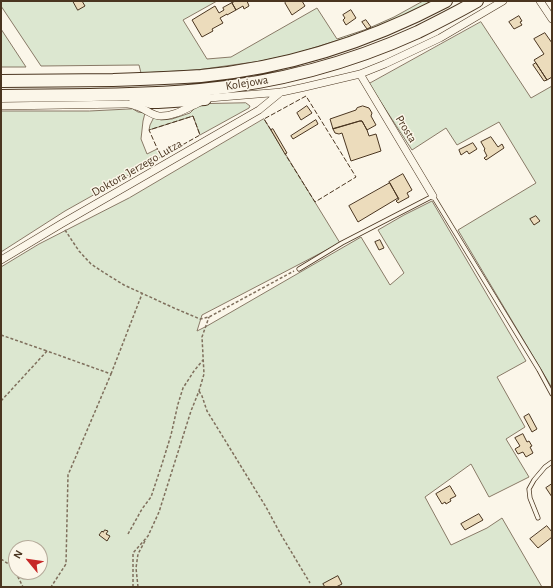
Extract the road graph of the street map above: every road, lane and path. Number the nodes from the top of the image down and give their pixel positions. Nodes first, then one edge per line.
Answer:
1 (446, 1) edge
2 (477, 1) edge
3 (503, 1) edge
4 (540, 1) edge
5 (552, 19) edge
6 (360, 74) junction
7 (1, 81) edge
8 (282, 92) junction
9 (1, 96) edge
10 (126, 99) junction
11 (204, 99) joint
12 (1, 106) edge
13 (433, 196) junction
14 (61, 224) junction
15 (1, 260) edge
16 (299, 269) joint
17 (143, 293) junction
18 (209, 317) junction
19 (1, 335) edge
20 (47, 351) junction
21 (203, 360) junction
22 (111, 374) junction
23 (199, 391) junction
24 (552, 394) edge
25 (1, 401) edge
26 (552, 462) edge
27 (538, 518) dead end
28 (128, 534) dead end
29 (148, 536) junction
30 (1, 559) edge
31 (310, 584) dead end
32 (23, 587) edge
33 (51, 587) edge
34 (133, 587) edge
35 (138, 587) edge

1 - 7 highway, Kolejowa
2 - 10 highway, Kolejowa
3 - 6 street, Kolejowa
4 - 5 street
6 - 8 street, Kolejowa
6 - 13 street, Prosta
8 - 11 street, Kolejowa
8 - 14 street, Doktora Jerzego Lutza
9 - 10 highway, Kolejowa
10 - 11 highway
10 - 12 street
13 - 16 lane
13 - 24 lane
14 - 15 street, Doktora Jerzego Lutza
14 - 17 path
16 - 18 path
17 - 18 path
17 - 22 path
18 - 21 path
19 - 20 path
20 - 22 path
20 - 25 path
21 - 23 path
21 - 28 path
22 - 33 path
23 - 29 path
23 - 31 path
26 - 27 lane
29 - 34 path
29 - 35 path
30 - 32 path

